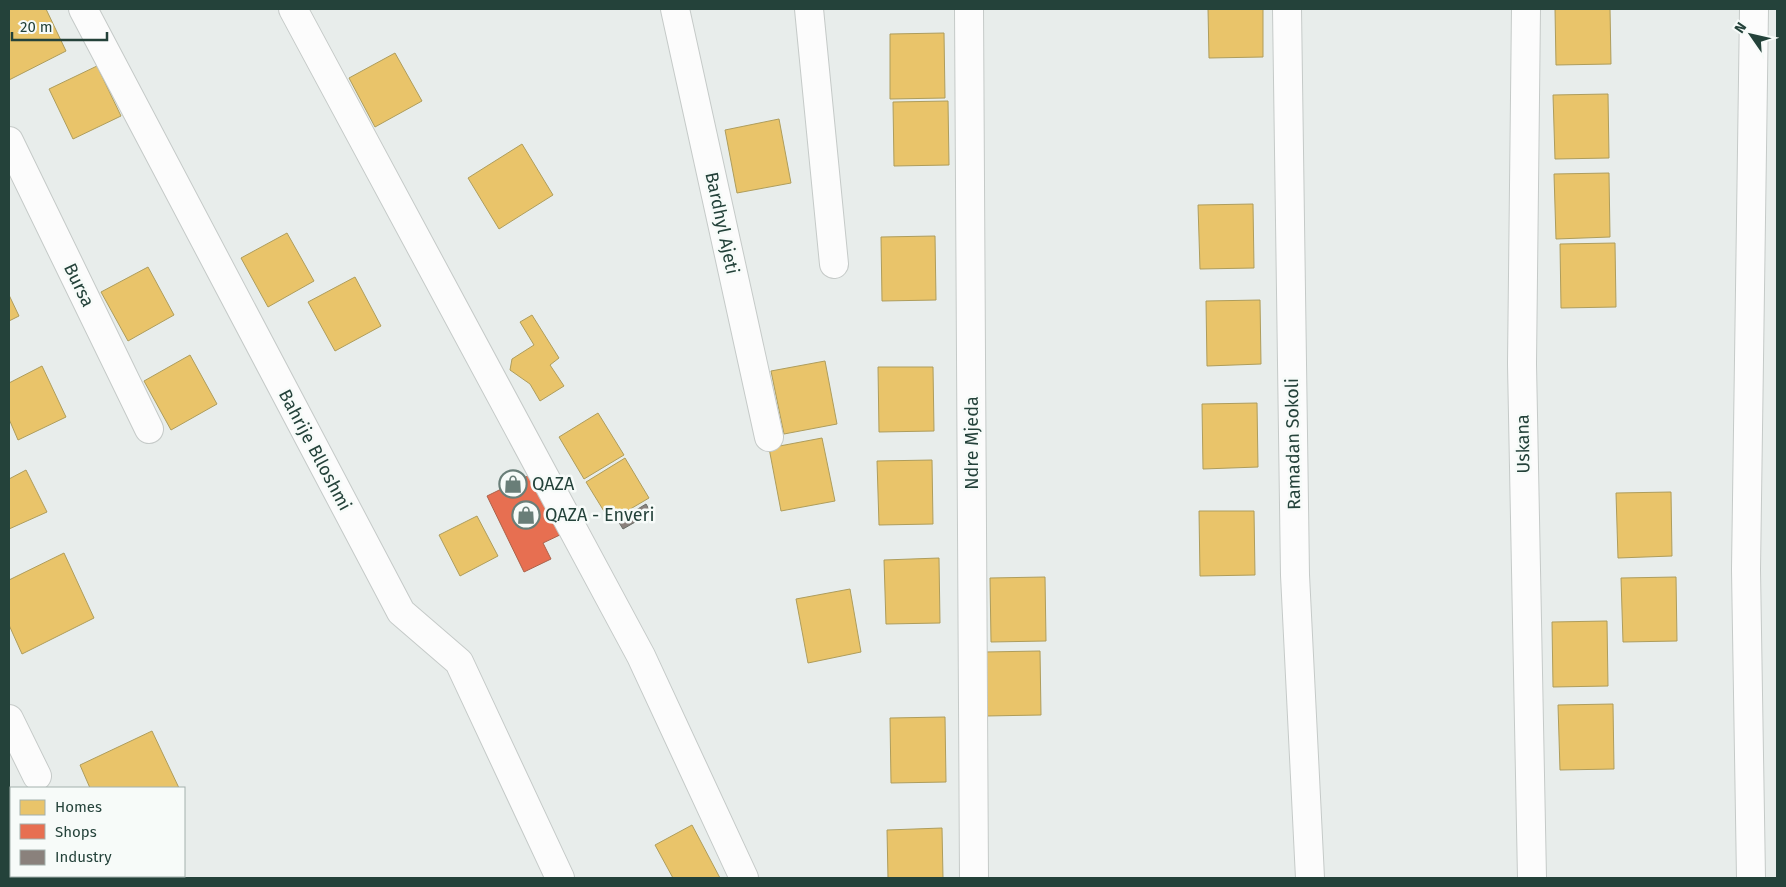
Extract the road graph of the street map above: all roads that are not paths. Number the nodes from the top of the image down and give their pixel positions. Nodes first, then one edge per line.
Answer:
1 (83, 9) edge
2 (293, 9) edge
3 (676, 9) edge
4 (809, 9) edge
5 (968, 9) edge
6 (1287, 9) edge
7 (1526, 9) edge
8 (1754, 9) edge
9 (9, 141) edge
10 (834, 264) dead end
11 (149, 429) dead end
12 (769, 437) dead end
13 (9, 719) edge
14 (37, 776) dead end
15 (560, 878) edge
16 (744, 878) edge
17 (974, 878) edge
18 (1310, 878) edge
19 (1532, 878) edge
20 (1750, 878) edge

1 - 15 street, Bahrije Blloshmi
2 - 16 street
3 - 12 street, Bardhyl Ajeti
4 - 10 street
5 - 17 street, Ndre Mjeda
6 - 18 street, Ramadan Sokoli
7 - 19 street, Uskana
8 - 20 street
9 - 11 street, Bursa
13 - 14 street

